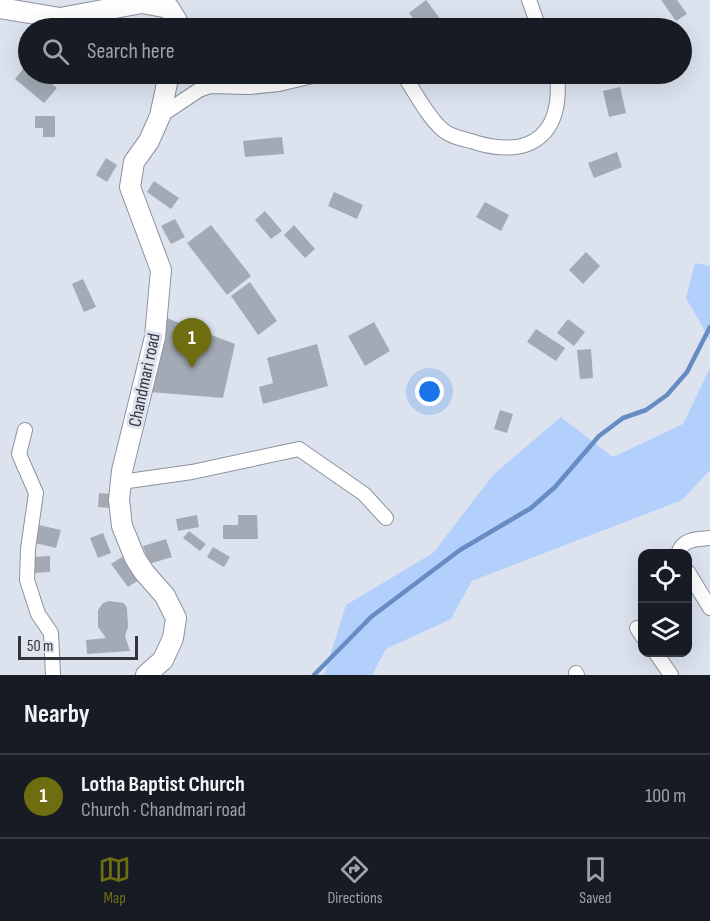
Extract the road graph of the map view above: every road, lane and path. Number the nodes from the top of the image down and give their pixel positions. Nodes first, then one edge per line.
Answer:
1 (529, 0) edge
2 (0, 8) edge
3 (175, 14) edge
4 (535, 18) edge
5 (167, 84) edge
6 (279, 84) edge
7 (410, 84) edge
8 (558, 84) edge
9 (160, 116) junction
10 (26, 430) dead end
11 (121, 482) junction
12 (386, 518) dead end
13 (710, 538) edge
14 (680, 549) edge
15 (692, 580) edge
16 (710, 608) edge
17 (658, 657) edge
18 (53, 675) edge
19 (147, 675) edge
20 (671, 675) edge

1 - 4 street
2 - 3 main road
5 - 9 main road, Chandmari road
6 - 9 street
7 - 8 street
9 - 11 main road, Chandmari road
10 - 18 street
11 - 12 street
11 - 19 main road, Chandmari road
13 - 14 street
15 - 16 street
17 - 20 street

